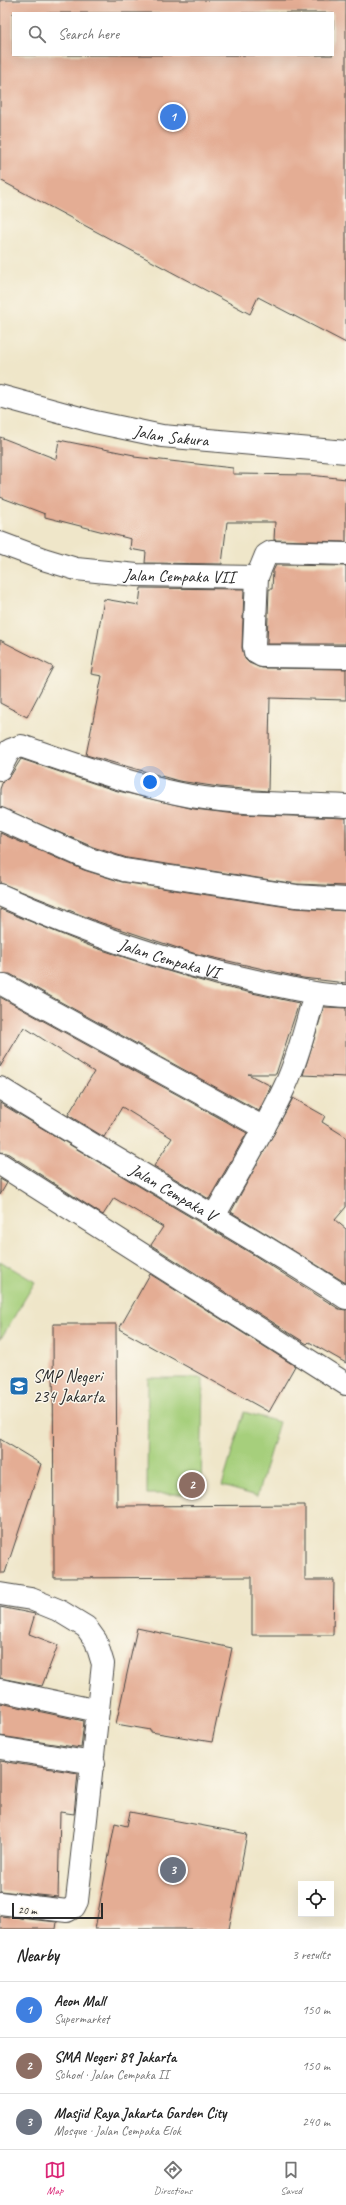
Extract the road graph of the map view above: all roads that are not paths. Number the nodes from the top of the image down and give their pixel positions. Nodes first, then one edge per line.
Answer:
1 (0, 396) edge
2 (346, 452) edge
3 (0, 543) edge
4 (346, 554) edge
5 (258, 577) junction
6 (346, 657) edge
7 (0, 769) edge
8 (346, 806) edge
9 (0, 819) edge
10 (0, 894) edge
11 (346, 899) edge
12 (4, 985) dead end
13 (316, 994) junction
14 (346, 996) edge
15 (0, 1088) edge
16 (264, 1128) junction
17 (0, 1164) edge
18 (214, 1216) junction
19 (346, 1298) edge
20 (346, 1384) edge
21 (0, 1594) edge
22 (0, 1690) edge
23 (98, 1712) junction
24 (0, 1748) edge
25 (94, 1763) junction
26 (0, 1903) edge

1 - 2 street, Jalan Sakura
3 - 5 street, Jalan Cempaka VII
4 - 5 street, Jalan Cempaka VII
5 - 6 street
7 - 8 street
9 - 11 street
10 - 13 street, Jalan Cempaka VI
12 - 16 street
13 - 14 street, Jalan Cempaka VI
13 - 16 street
15 - 18 street, Jalan Cempaka V
16 - 18 street
17 - 20 street
18 - 19 street, Jalan Cempaka V
21 - 23 street
22 - 23 street
23 - 25 street
24 - 25 street
25 - 26 street

